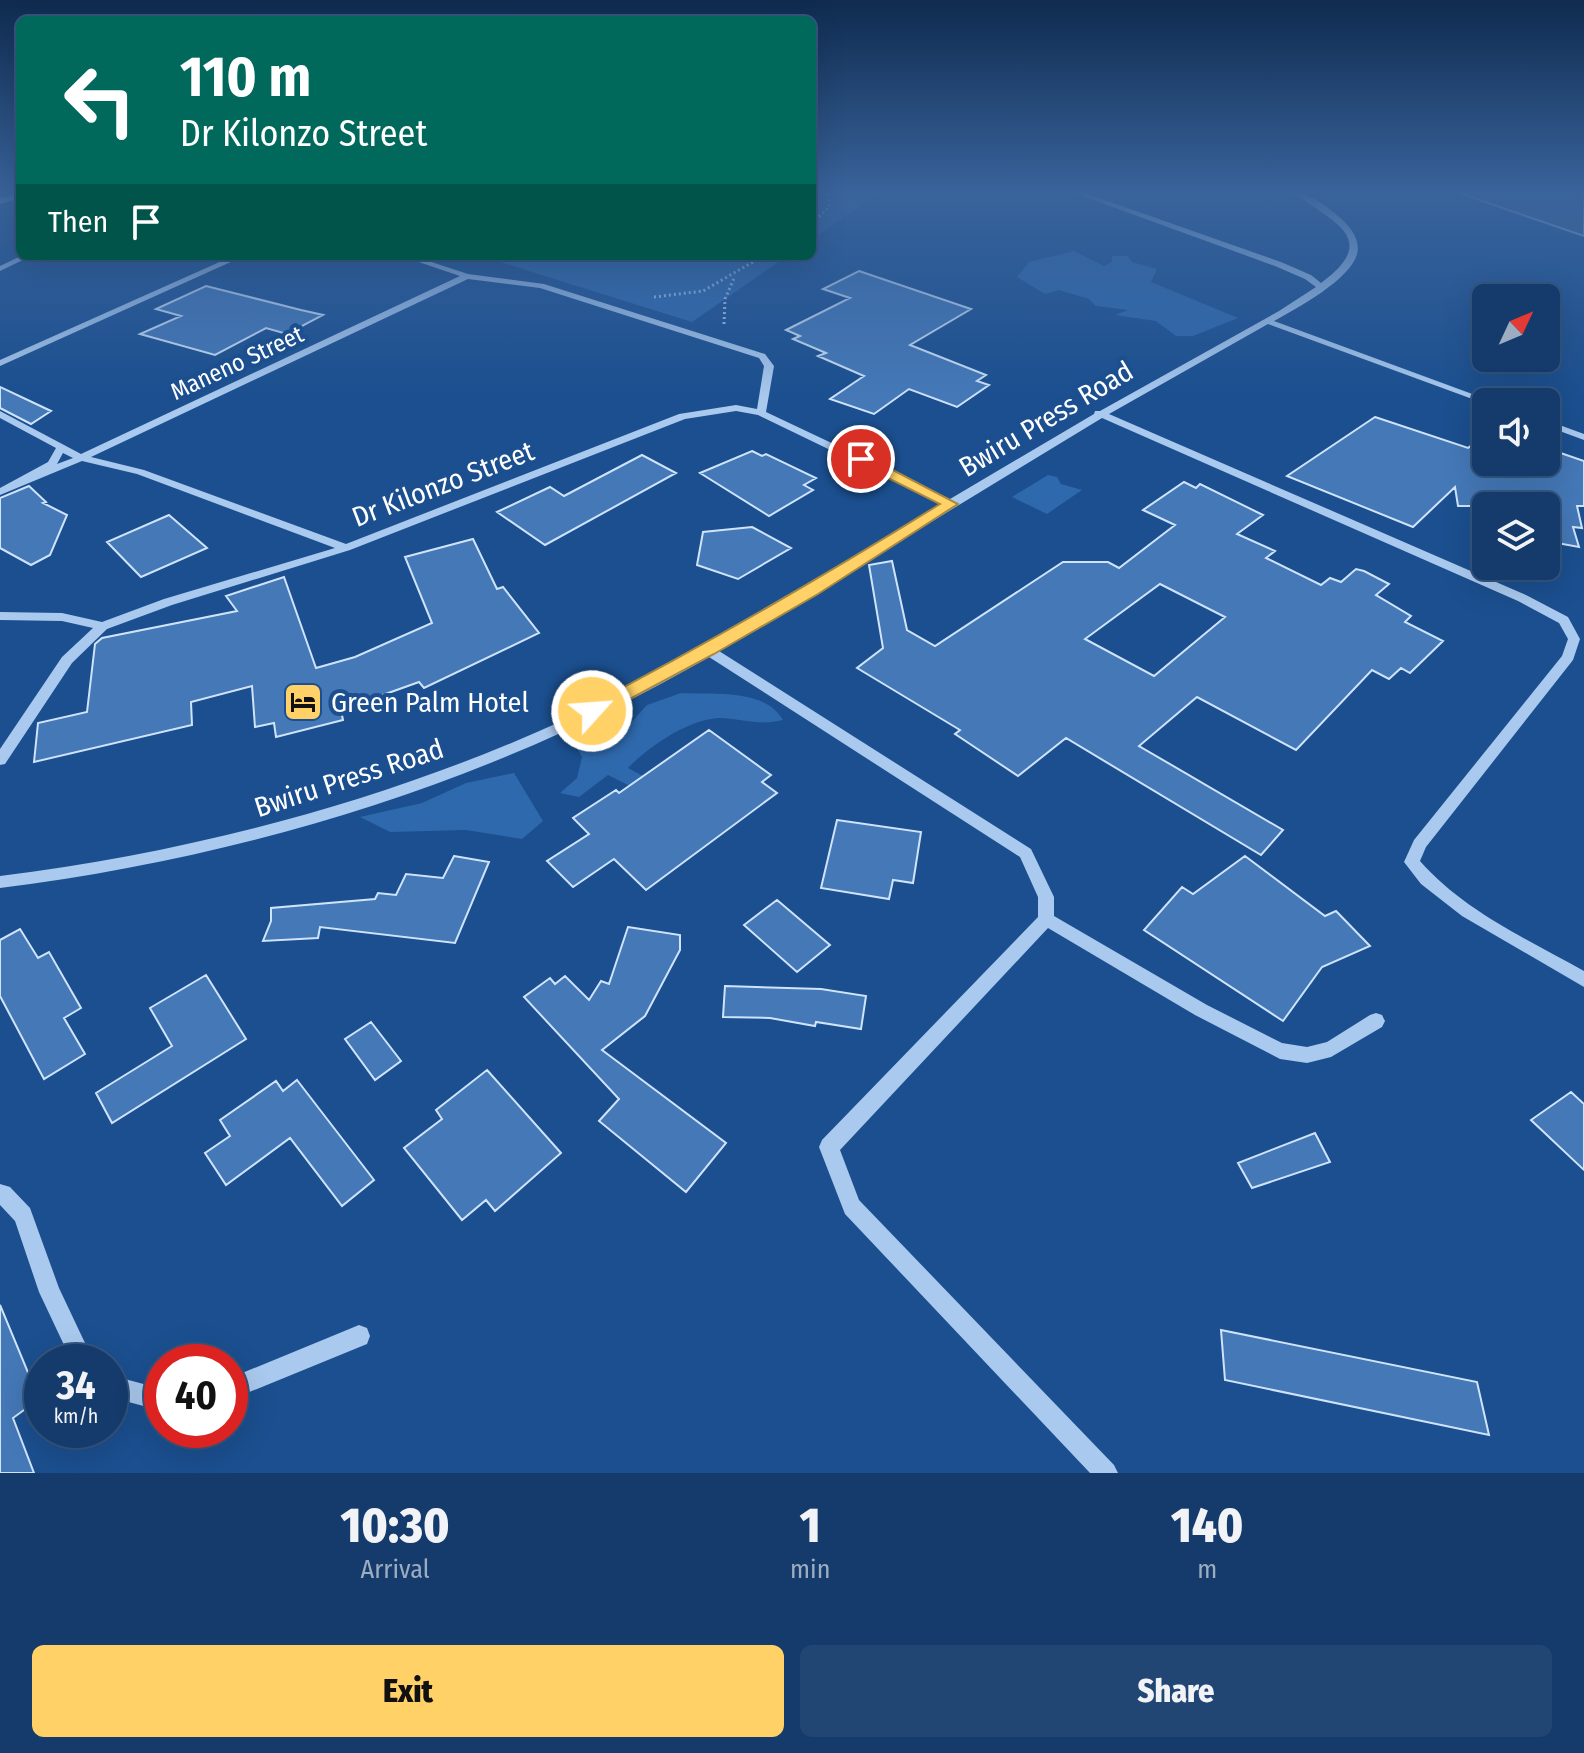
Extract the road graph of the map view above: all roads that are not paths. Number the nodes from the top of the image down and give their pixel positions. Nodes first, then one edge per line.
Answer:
1 (227, 262) edge
2 (423, 262) edge
3 (1272, 262) edge
4 (1349, 262) edge
5 (467, 276) junction
6 (1321, 287) junction
7 (1267, 321) junction
8 (0, 363) edge
9 (1472, 396) edge
10 (761, 413) junction
11 (1098, 413) junction
12 (0, 414) edge
13 (1560, 428) edge
14 (1584, 437) edge
15 (62, 446) junction
16 (81, 458) junction
17 (21, 482) junction
18 (0, 492) edge
19 (951, 504) junction
20 (346, 548) junction
21 (0, 616) edge
22 (103, 626) junction
23 (708, 650) junction
24 (0, 760) edge
25 (0, 882) edge
26 (1046, 919) junction
27 (1584, 980) edge
28 (1376, 1021) dead end
29 (0, 1194) edge
30 (359, 1336) dead end
31 (75, 1344) edge
32 (248, 1382) edge
33 (1106, 1473) edge

1 - 8 street
2 - 5 street
3 - 6 street
4 - 6 street, Bwiru Press Road
5 - 10 street
5 - 16 street, Maneno Street
6 - 7 street, Bwiru Press Road
7 - 9 street
7 - 11 street, Bwiru Press Road
10 - 19 street, Dr Kilonzo Street
10 - 20 street, Dr Kilonzo Street
11 - 19 street, Bwiru Press Road
11 - 27 street
12 - 15 street
13 - 14 street
15 - 16 street
15 - 17 street
16 - 17 street, Maneno Street
16 - 20 street
17 - 18 street
19 - 23 street, Bwiru Press Road
20 - 22 street, Dr Kilonzo Street
21 - 22 street
22 - 24 street, Dr Kilonzo Street
23 - 25 street, Bwiru Press Road
23 - 26 street
26 - 28 street
26 - 33 street
29 - 31 street
30 - 32 street

